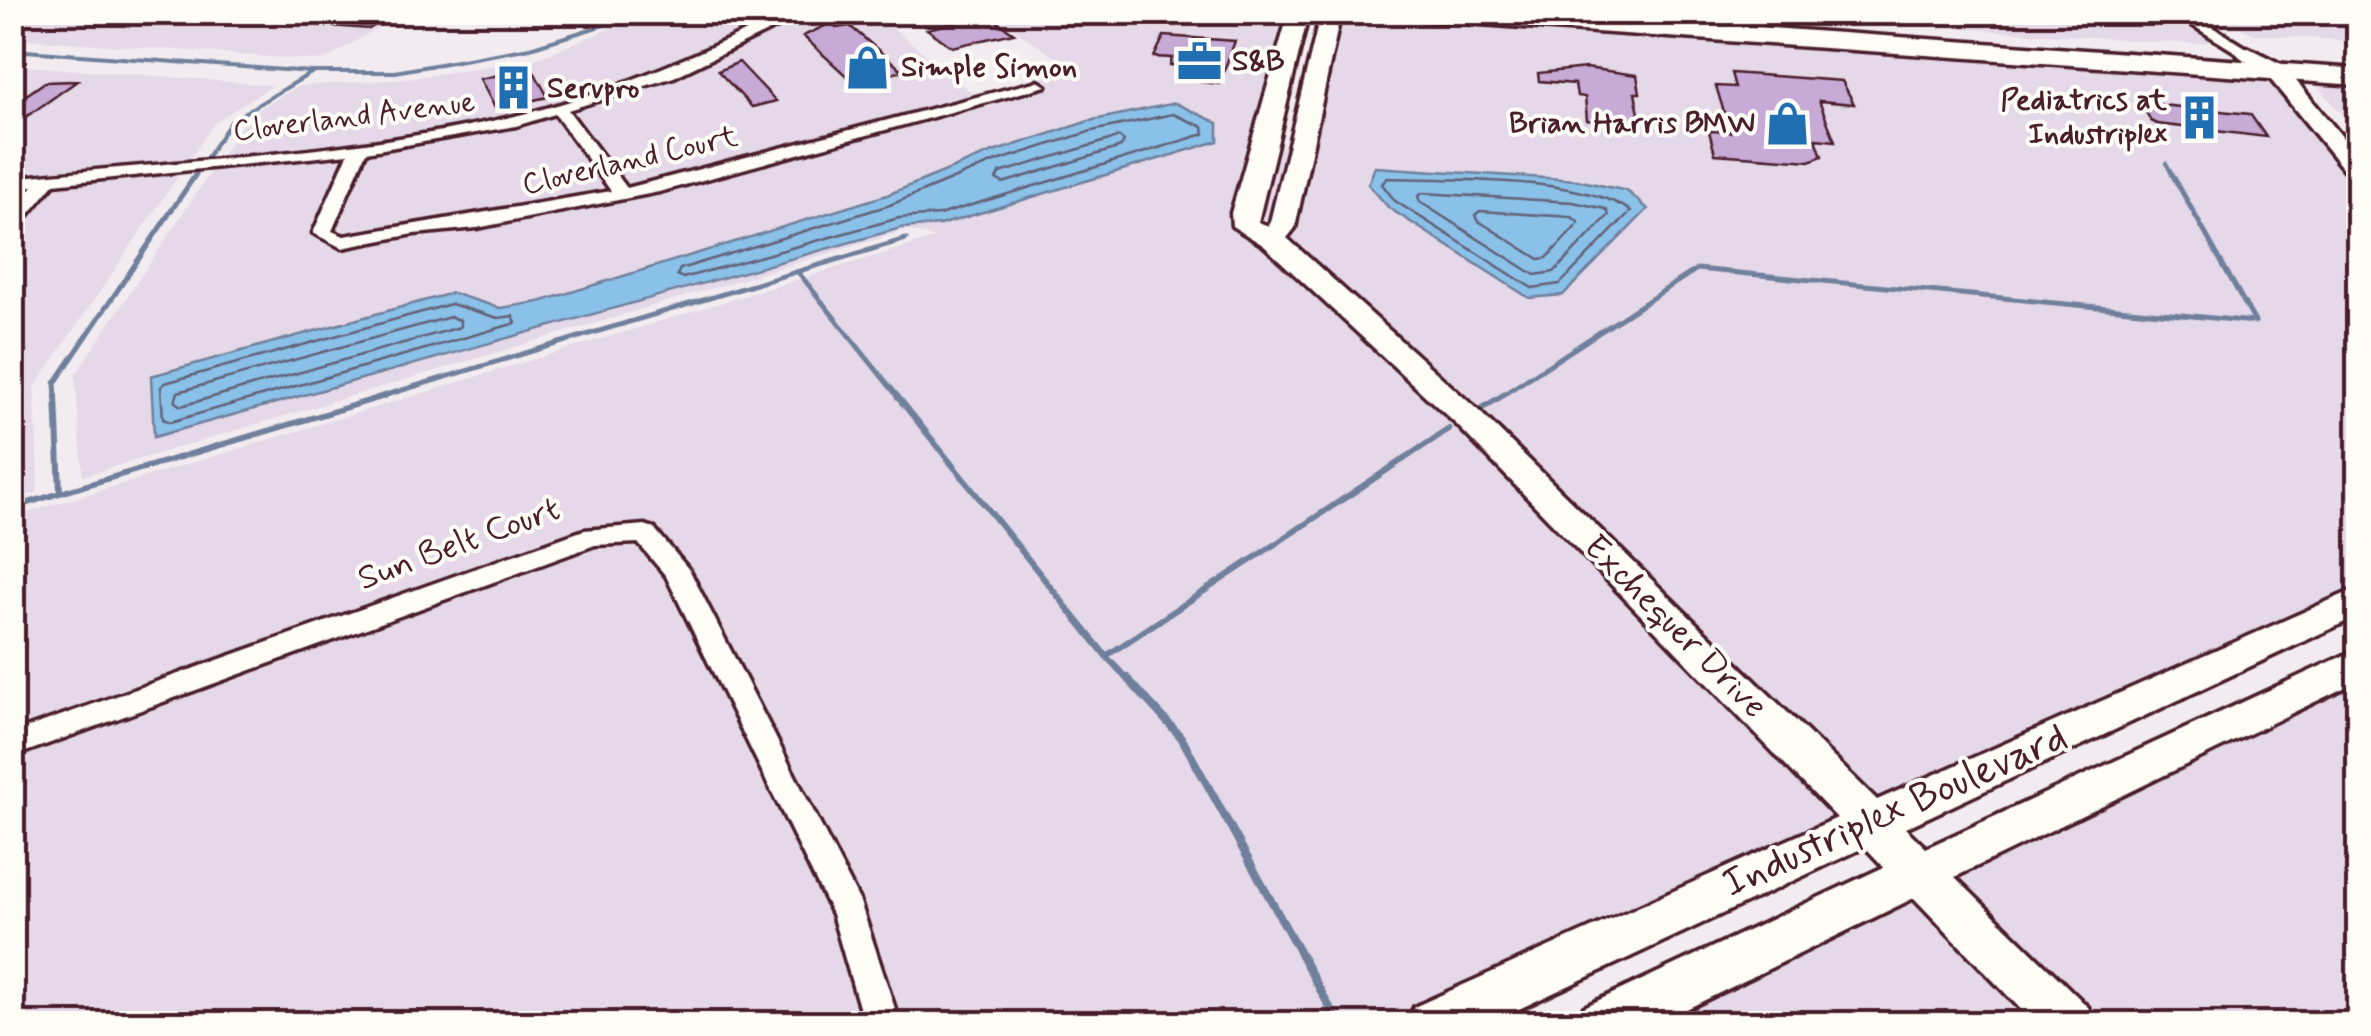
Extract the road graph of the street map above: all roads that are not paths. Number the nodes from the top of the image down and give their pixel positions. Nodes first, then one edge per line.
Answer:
1 (801, 12) edge
2 (1299, 12) edge
3 (1331, 12) edge
4 (1423, 12) edge
5 (1630, 12) edge
6 (2178, 12) edge
7 (1491, 14) edge
8 (1292, 36) junction
9 (1325, 40) junction
10 (2247, 53) junction
11 (2358, 62) edge
12 (1285, 64) junction
13 (1316, 68) junction
14 (2276, 70) junction
15 (2305, 72) junction
16 (2358, 77) edge
17 (1038, 86) dead end
18 (2328, 98) dead end
19 (560, 110) junction
20 (1271, 115) junction
21 (1304, 118) junction
22 (359, 148) junction
23 (2358, 170) edge
24 (48, 179) junction
25 (12, 182) edge
26 (623, 194) junction
27 (1248, 199) junction
28 (1287, 202) junction
29 (12, 222) edge
30 (1272, 239) junction
31 (2358, 601) edge
32 (2358, 664) edge
33 (12, 745) edge
34 (1867, 822) junction
35 (1920, 873) junction
36 (882, 1024) edge
37 (1432, 1024) edge
38 (1602, 1024) edge
39 (2070, 1024) edge

1 - 19 street, Cloverland Avenue
2 - 8 street
3 - 9 street
4 - 7 highway
5 - 10 highway
6 - 10 street
7 - 14 highway
8 - 9 street
8 - 12 street
9 - 13 street
10 - 11 highway
10 - 14 street
10 - 15 street
12 - 13 street
12 - 20 street
13 - 21 street
14 - 15 highway
14 - 23 street
15 - 16 highway
15 - 18 street
17 - 26 street, Cloverland Court
19 - 22 street, Cloverland Avenue
19 - 26 street
20 - 21 street
20 - 27 street
21 - 28 street
22 - 24 street, Cloverland Avenue
22 - 26 street, Cloverland Court
24 - 25 street, Cloverland Avenue
24 - 29 street
27 - 28 street
27 - 30 street, Exchequer Drive
28 - 30 street
30 - 34 street, Exchequer Drive
31 - 34 street, Industriplex Boulevard
32 - 35 street, Industriplex Boulevard
33 - 36 street, Sun Belt Court
34 - 35 street, Exchequer Drive
34 - 37 street, Industriplex Boulevard
35 - 38 street, Industriplex Boulevard
35 - 39 street, Exchequer Drive

